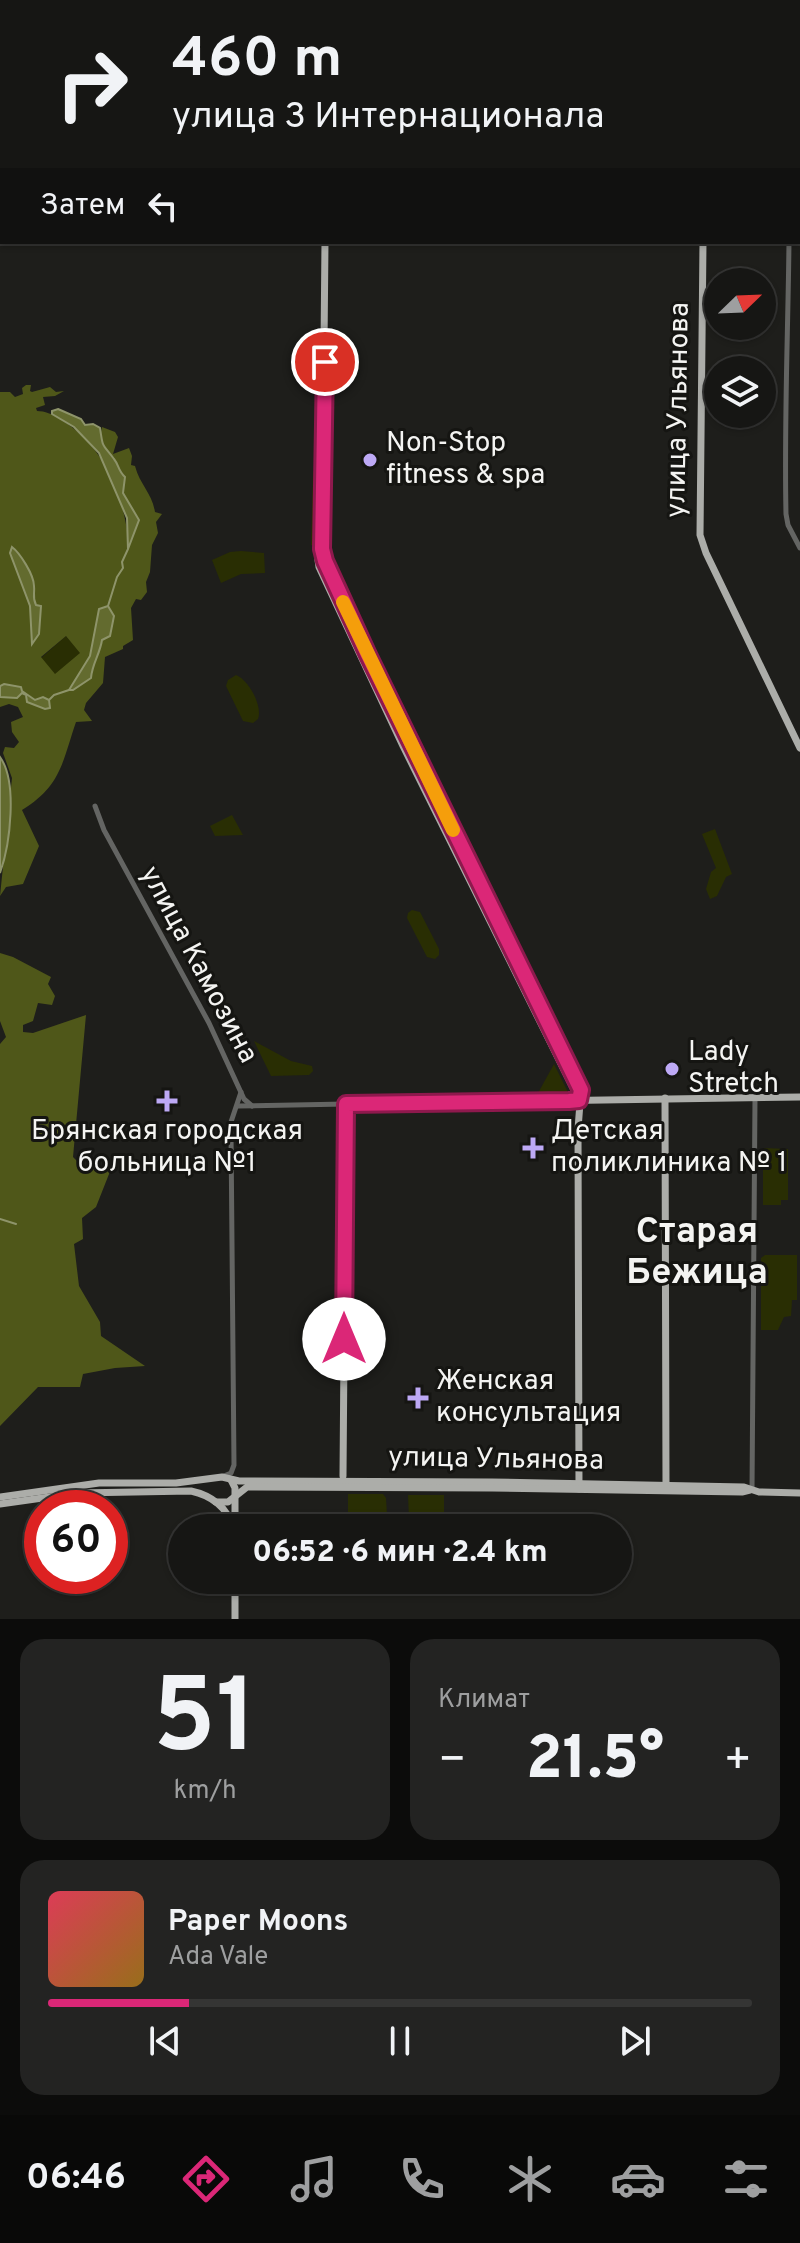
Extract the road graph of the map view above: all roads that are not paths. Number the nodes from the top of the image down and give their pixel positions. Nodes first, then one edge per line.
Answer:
1 (325, 244) edge
2 (703, 244) edge
3 (789, 244) edge
4 (800, 548) edge
5 (800, 748) edge
6 (95, 806) dead end
7 (241, 1092) junction
8 (800, 1097) edge
9 (665, 1098) junction
10 (755, 1098) junction
11 (579, 1100) junction
12 (346, 1104) junction
13 (238, 1106) junction
14 (252, 1106) junction
15 (343, 1476) dead end
16 (231, 1484) junction
17 (579, 1486) junction
18 (666, 1488) junction
19 (752, 1490) junction
20 (800, 1493) edge
21 (0, 1497) edge
22 (215, 1501) junction
23 (0, 1504) edge
24 (228, 1514) edge
25 (235, 1514) edge
26 (233, 1594) edge
27 (233, 1619) edge

1 - 11 main road
2 - 5 main road, улица Ульянова
3 - 4 street
6 - 7 street, улица Камозина
7 - 13 street, улица Камозина
7 - 14 street
8 - 10 main road
9 - 10 main road
9 - 11 main road
9 - 18 main road
10 - 19 street
11 - 12 main road
11 - 17 main road
12 - 14 street
12 - 15 main road
13 - 14 street
13 - 16 street, улица Камозина
16 - 17 main road, улица Ульянова
16 - 21 main road, улица Ульянова
16 - 22 main road
16 - 22 main road
16 - 25 main road
17 - 18 main road, улица Ульянова
18 - 19 main road, улица Ульянова
19 - 20 main road, улица Ульянова
22 - 23 main road
22 - 24 main road
26 - 27 main road

